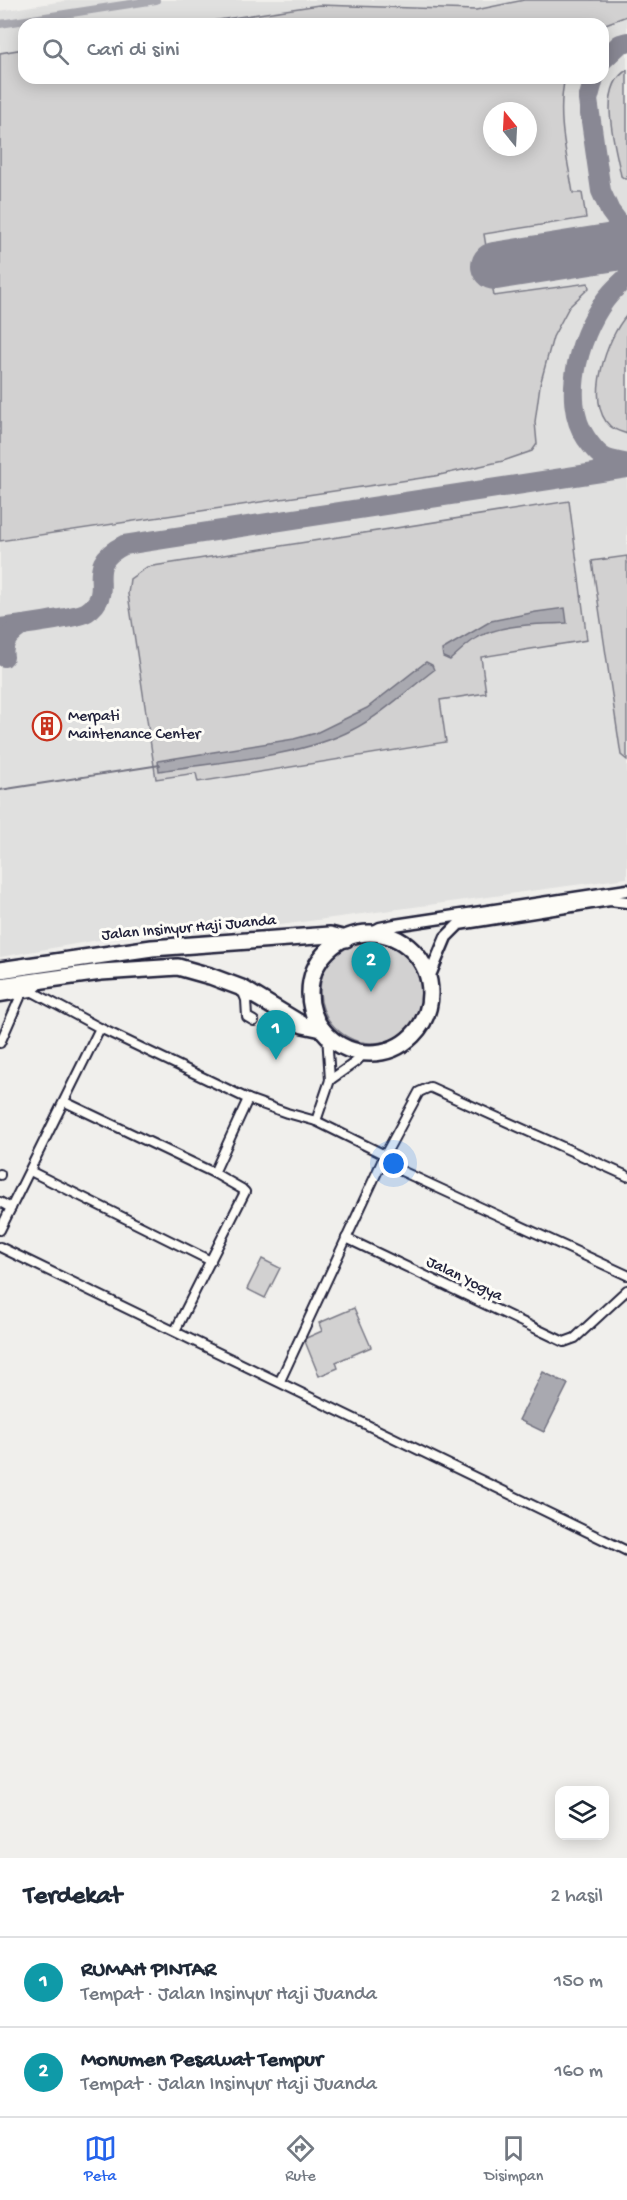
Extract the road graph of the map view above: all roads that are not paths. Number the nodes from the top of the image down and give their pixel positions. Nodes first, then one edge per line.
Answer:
1 (627, 890) edge
2 (627, 902) edge
3 (369, 934) junction
4 (346, 939) junction
5 (1, 970) edge
6 (44, 979) junction
7 (428, 980) junction
8 (242, 988) junction
9 (2, 989) edge
10 (26, 992) junction
11 (254, 1021) dead end
12 (100, 1028) junction
13 (325, 1032) junction
14 (0, 1042) edge
15 (364, 1053) junction
16 (330, 1080) junction
17 (248, 1099) junction
18 (65, 1102) junction
19 (316, 1121) junction
20 (383, 1159) junction
21 (30, 1172) junction
22 (214, 1173) junction
23 (627, 1176) edge
24 (0, 1202) edge
25 (11, 1208) junction
26 (0, 1230) edge
27 (346, 1238) junction
28 (0, 1247) edge
29 (211, 1261) junction
30 (627, 1275) edge
31 (627, 1290) edge
32 (176, 1331) junction
33 (280, 1381) junction
34 (627, 1551) edge

1 - 3 street
2 - 7 street
3 - 4 highway
3 - 7 highway
4 - 5 highway, Jalan Insinyur Haji Juanda
4 - 13 highway
5 - 9 highway
6 - 8 highway
6 - 9 highway
6 - 10 street
7 - 15 highway
8 - 11 street
8 - 13 highway
9 - 10 street
10 - 12 street
10 - 14 street
12 - 17 street
12 - 18 street
13 - 15 highway
13 - 16 street
15 - 16 street
16 - 19 street
17 - 19 street
17 - 22 street
18 - 21 street
18 - 22 street
19 - 20 street
20 - 23 street
20 - 27 street
20 - 30 street
21 - 25 street
21 - 29 street
22 - 29 street
24 - 25 street
25 - 26 street
27 - 31 street, Jalan Yogya
27 - 33 street
28 - 32 street
29 - 32 street
32 - 33 street
33 - 34 street

